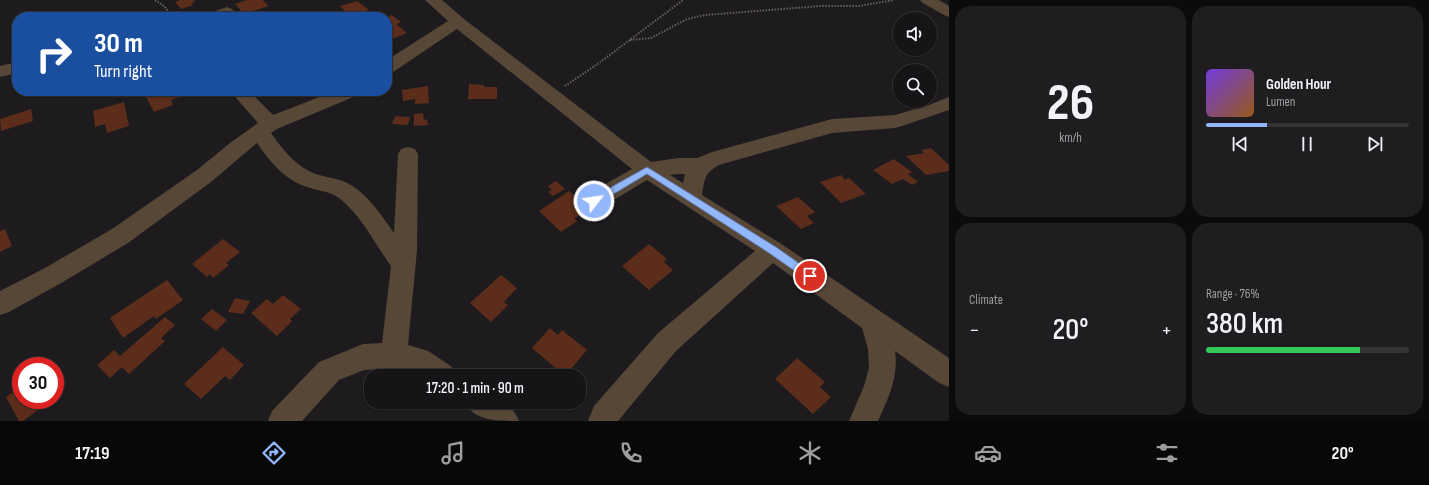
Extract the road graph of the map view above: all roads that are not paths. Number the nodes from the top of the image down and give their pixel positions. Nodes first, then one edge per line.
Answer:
1 (433, 0) edge
2 (928, 0) edge
3 (949, 12) edge
4 (458, 22) junction
5 (392, 65) edge
6 (243, 96) edge
7 (340, 96) edge
8 (949, 103) edge
9 (265, 128) junction
10 (408, 154) dead end
11 (701, 166) junction
12 (647, 170) junction
13 (691, 199) junction
14 (594, 201) dead end
15 (772, 250) junction
16 (404, 263) junction
17 (0, 304) edge
18 (872, 320) junction
19 (394, 355) junction
20 (431, 369) edge
21 (949, 374) edge
22 (488, 409) edge
23 (282, 421) edge
24 (505, 421) edge
25 (602, 421) edge
26 (863, 421) edge

1 - 4 street
2 - 3 street
4 - 5 street
4 - 12 street
6 - 9 street
7 - 9 street
8 - 11 street
9 - 16 street
9 - 17 street
10 - 16 street
11 - 12 street
11 - 13 street
12 - 13 street
12 - 14 street
13 - 15 street
15 - 18 street
15 - 25 street
16 - 19 street
18 - 21 street
18 - 26 street
19 - 20 street
19 - 23 street
22 - 24 street

